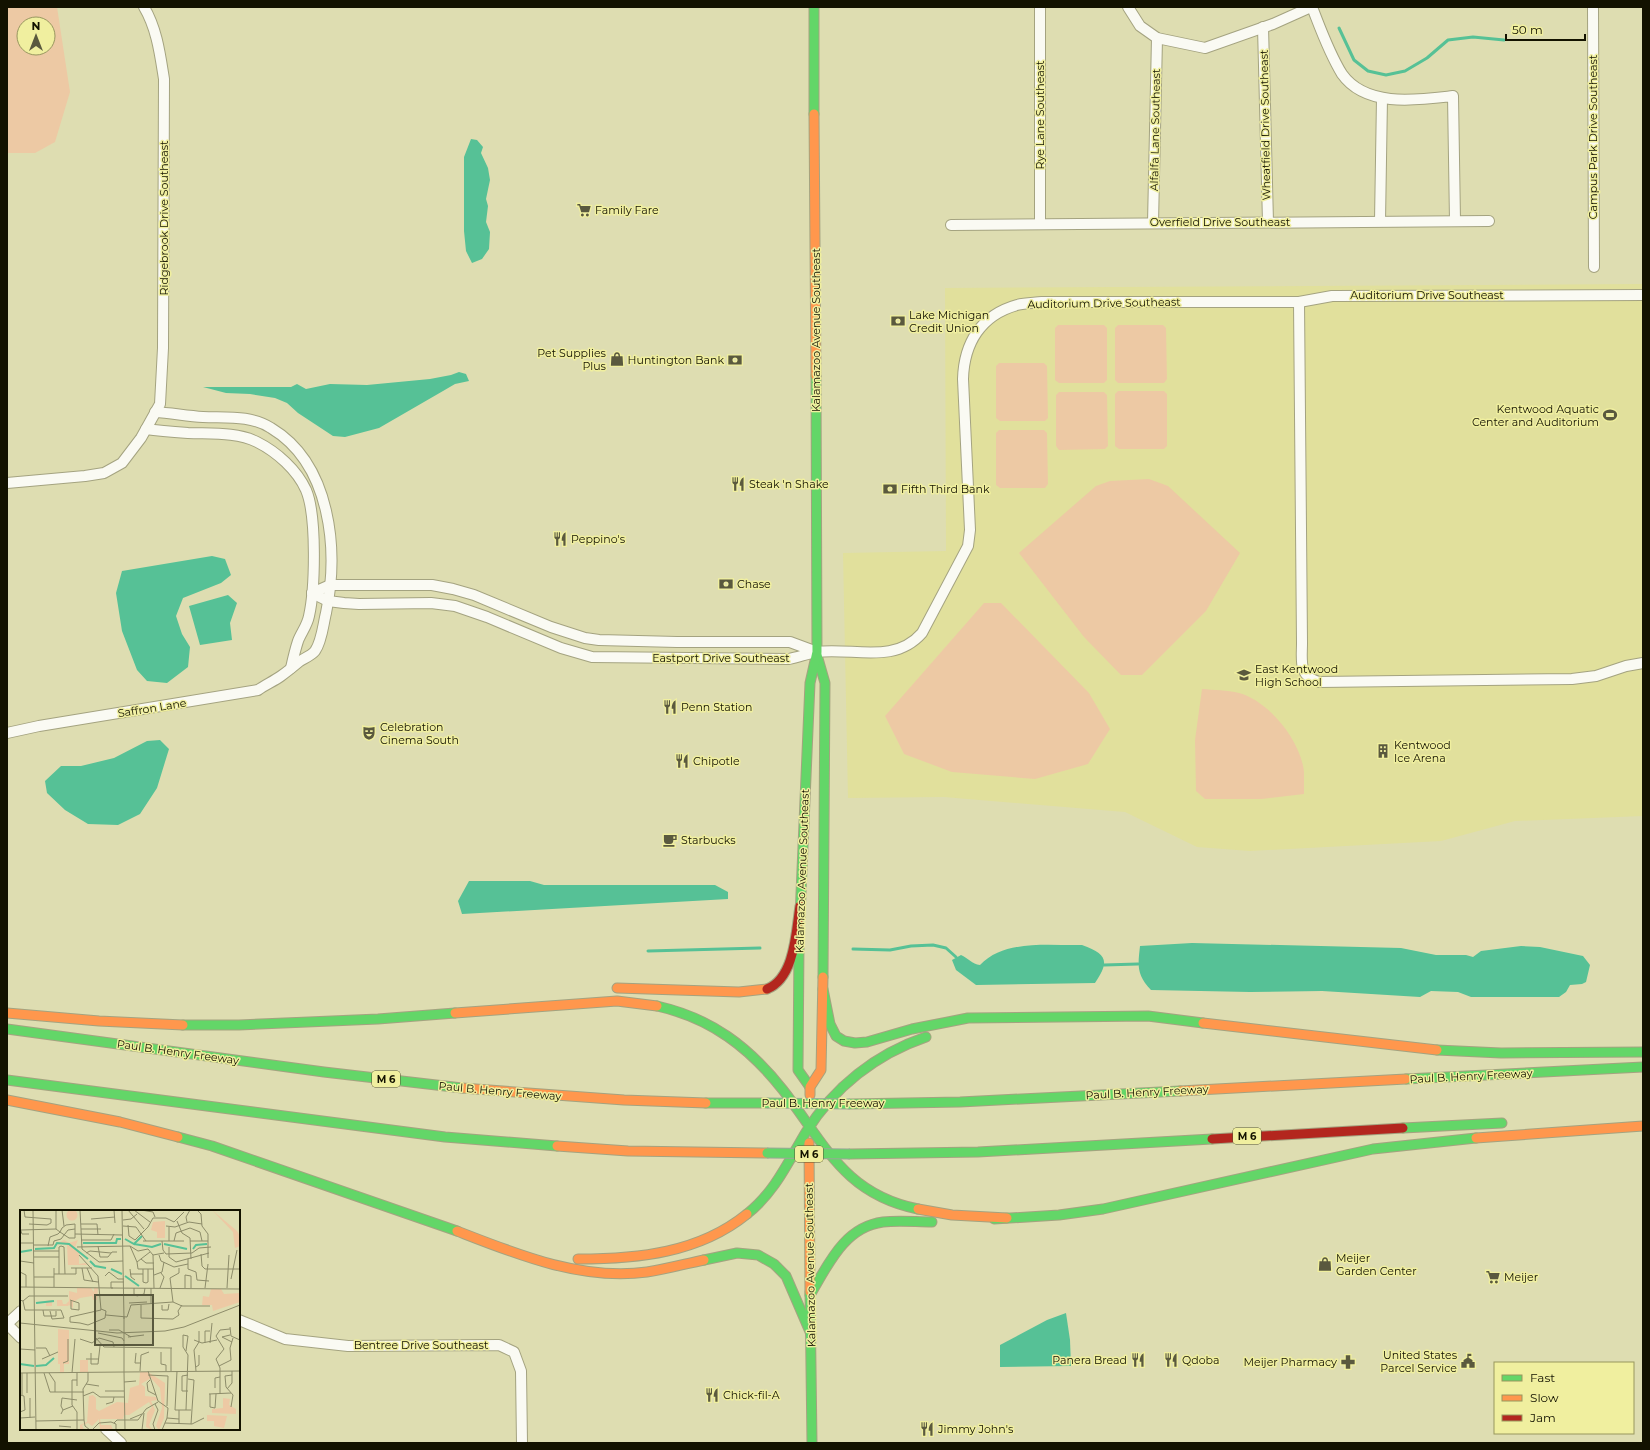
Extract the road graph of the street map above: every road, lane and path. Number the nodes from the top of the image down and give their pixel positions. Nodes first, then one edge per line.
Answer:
1 (144, 7) edge
2 (814, 7) edge
3 (1040, 7) edge
4 (1128, 7) edge
5 (1311, 7) edge
6 (1593, 7) edge
7 (1263, 27) junction
8 (1157, 38) junction
9 (1382, 98) junction
10 (1489, 220) dead end
11 (1380, 221) junction
12 (1455, 221) junction
13 (1268, 222) junction
14 (1153, 223) junction
15 (1040, 224) junction
16 (951, 225) dead end
17 (1594, 267) dead end
18 (1643, 295) edge
19 (1299, 302) junction
20 (155, 412) junction
21 (146, 429) junction
22 (7, 483) edge
23 (330, 585) junction
24 (312, 592) junction
25 (328, 601) junction
26 (817, 652) junction
27 (1643, 663) edge
28 (291, 668) junction
29 (7, 733) edge
30 (800, 906) junction
31 (608, 988) dead end
32 (823, 989) junction
33 (540, 997) dead end
34 (449, 1012) junction
35 (7, 1013) edge
36 (1034, 1017) junction
37 (7, 1029) edge
38 (1643, 1052) edge
39 (1643, 1067) edge
40 (7, 1080) edge
41 (810, 1087) junction
42 (7, 1100) edge
43 (1511, 1122) dead end
44 (1643, 1126) edge
45 (810, 1127) junction
46 (1007, 1218) junction
47 (450, 1228) junction
48 (810, 1295) junction
49 (20, 1312) edge
50 (240, 1320) edge
51 (7, 1324) edge
52 (811, 1334) junction
53 (20, 1337) edge
54 (107, 1430) edge
55 (121, 1443) edge
56 (522, 1443) edge
57 (812, 1443) edge

1 - 20 street, Ridgebrook Drive Southeast
2 - 26 main road, Kalamazoo Avenue Southeast
3 - 15 street, Rye Lane Southeast
4 - 8 street
5 - 7 street
5 - 9 street
6 - 17 street, Campus Park Drive Southeast
7 - 8 street
7 - 13 street, Wheatfield Drive Southeast
8 - 14 street, Alfalfa Lane Southeast
9 - 11 street
9 - 12 street
10 - 12 street, Overfield Drive Southeast
11 - 12 street, Overfield Drive Southeast
11 - 13 street, Overfield Drive Southeast
13 - 14 street, Overfield Drive Southeast
14 - 15 street, Overfield Drive Southeast
15 - 16 street, Overfield Drive Southeast
18 - 19 street, Auditorium Drive Southeast
19 - 26 street, Auditorium Drive Southeast
19 - 27 street
20 - 21 street, Ridgebrook Drive Southeast
20 - 23 street
21 - 22 street, Ridgebrook Drive Southeast
21 - 24 street
23 - 24 street, Eastport Drive Southeast
23 - 25 street
23 - 26 street, Eastport Drive Southeast
24 - 25 street, Eastport Drive Southeast
24 - 28 street
25 - 26 street, Eastport Drive Southeast
25 - 28 street, Saffron Lane
26 - 30 main road, Kalamazoo Avenue Southeast
26 - 32 main road, Kalamazoo Avenue Southeast
28 - 29 street, Saffron Lane
30 - 31 main road
30 - 41 main road, Kalamazoo Avenue Southeast
32 - 36 main road
32 - 41 main road, Kalamazoo Avenue Southeast
33 - 34 main road
34 - 35 main road
34 - 45 main road
36 - 38 main road
36 - 45 main road
37 - 39 main road, Paul B. Henry Freeway / M 6, bridge
40 - 43 main road, M 6, bridge
41 - 45 main road, Kalamazoo Avenue Southeast
42 - 47 main road
44 - 46 main road
45 - 46 main road
45 - 47 main road
45 - 48 main road, Kalamazoo Avenue Southeast
46 - 48 main road
47 - 52 main road
48 - 52 main road, Kalamazoo Avenue Southeast
49 - 51 street
50 - 56 street, Bentree Drive Southeast
51 - 53 street
52 - 57 main road, Kalamazoo Avenue Southeast
54 - 55 street

